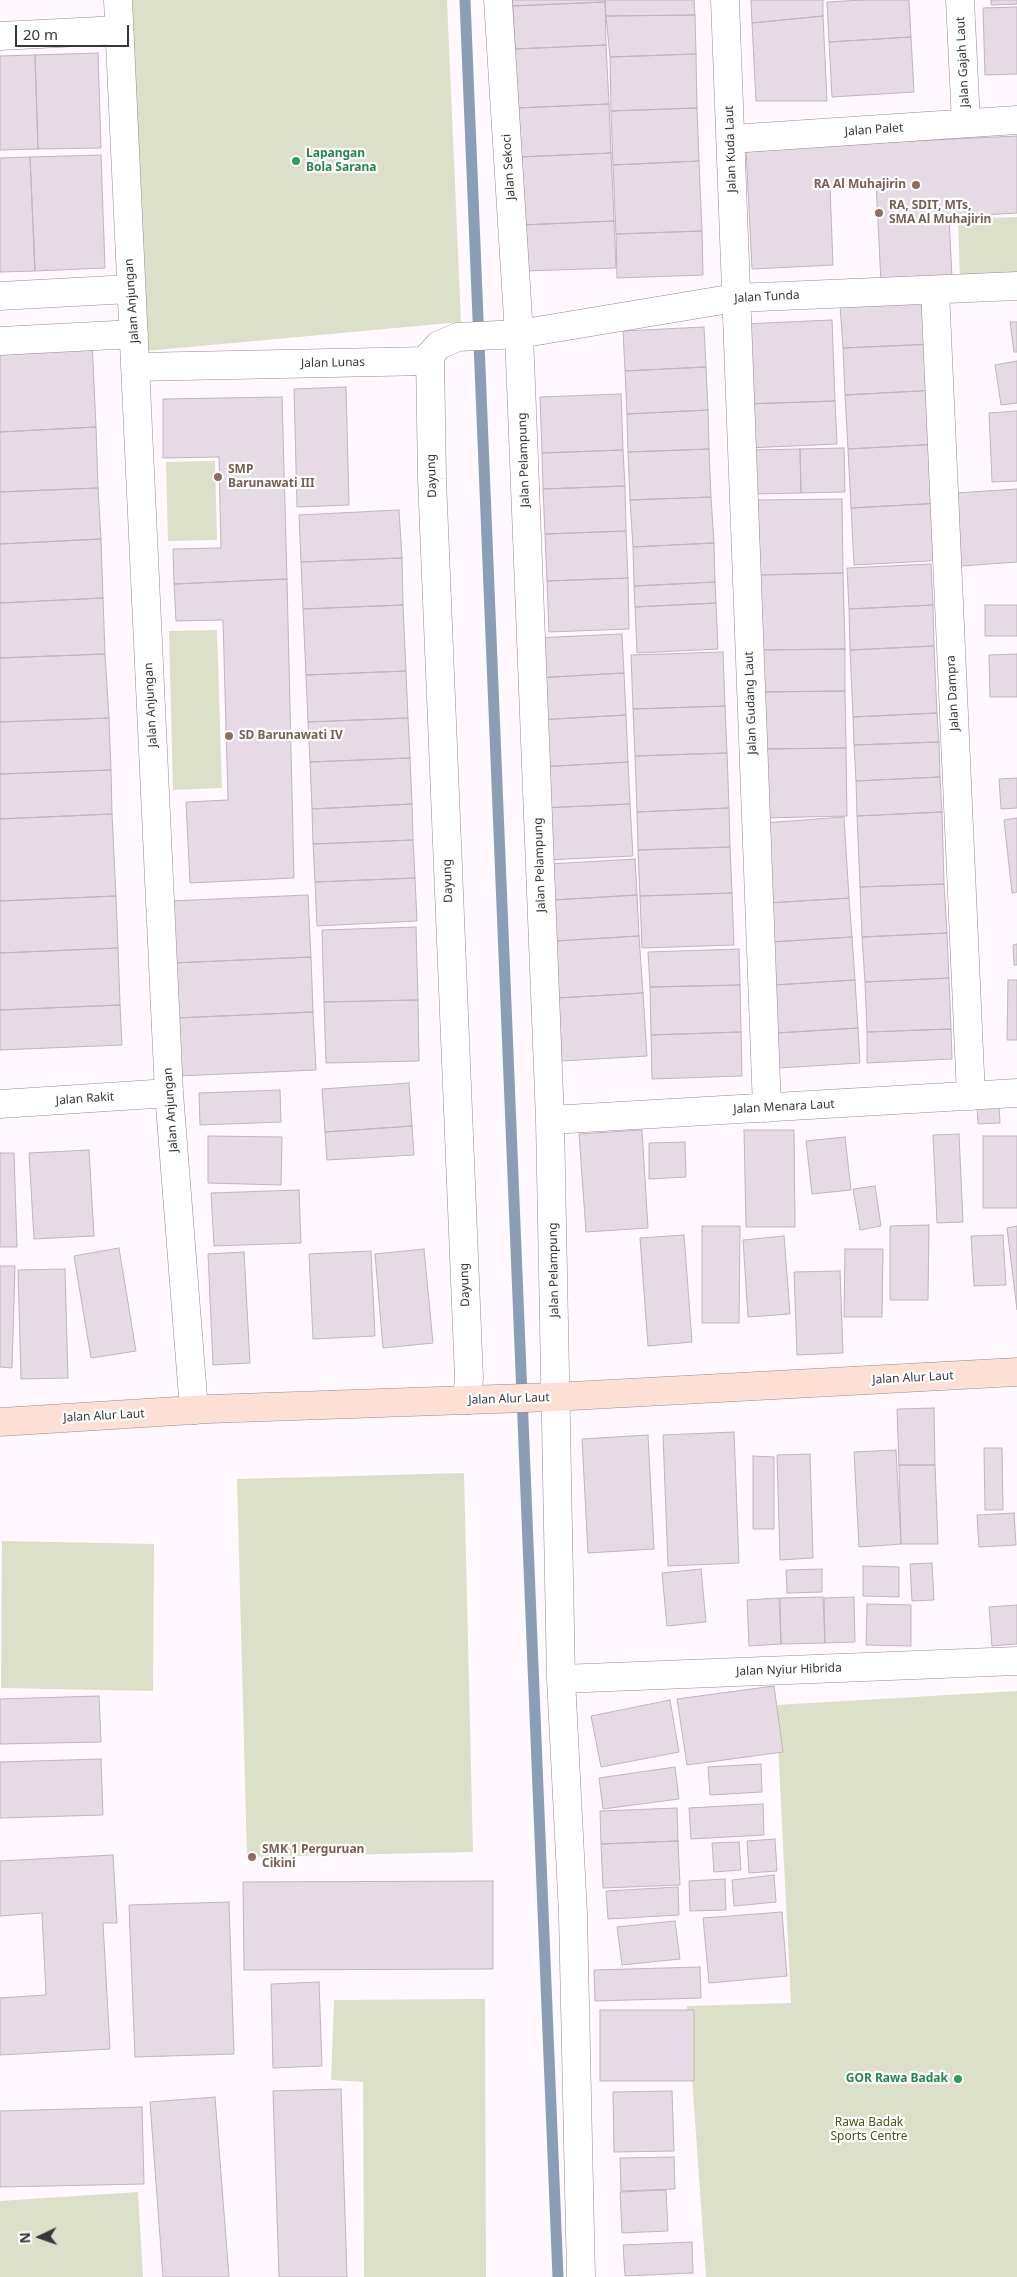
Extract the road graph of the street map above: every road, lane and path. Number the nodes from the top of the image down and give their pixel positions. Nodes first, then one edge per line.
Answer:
1 (118, 0) edge
2 (498, 0) edge
3 (725, 0) edge
4 (960, 0) edge
5 (119, 30) junction
6 (0, 36) edge
7 (1017, 120) edge
8 (966, 123) junction
9 (731, 139) junction
10 (1017, 286) edge
11 (130, 289) junction
12 (935, 290) junction
13 (0, 296) edge
14 (735, 298) junction
15 (134, 334) junction
16 (506, 335) junction
17 (0, 341) edge
18 (428, 361) junction
19 (136, 367) junction
20 (170, 1093) junction
21 (1017, 1093) edge
22 (970, 1096) junction
23 (0, 1104) edge
24 (767, 1108) junction
25 (550, 1120) junction
26 (1017, 1372) edge
27 (555, 1397) junction
28 (473, 1400) junction
29 (194, 1410) junction
30 (0, 1422) edge
31 (1017, 1661) edge
32 (561, 1679) junction
33 (581, 2277) edge

1 - 5 street, Jalan Anjungan
2 - 16 street, Jalan Sekoci
3 - 9 street, Jalan Kuda Laut
4 - 8 street, Jalan Gajah Laut
5 - 6 street
5 - 11 street, Jalan Anjungan
7 - 8 street, Jalan Palet
8 - 9 street, Jalan Palet
9 - 14 street, Jalan Kuda Laut
10 - 12 street, Jalan Tunda
11 - 13 street
11 - 15 street, Jalan Anjungan
12 - 14 street, Jalan Tunda
12 - 22 street, Jalan Dampra
14 - 16 street, Jalan Tunda
14 - 24 street, Jalan Gudang Laut
15 - 17 street
15 - 19 street, Jalan Anjungan
16 - 18 street
16 - 25 street, Jalan Pelampung
18 - 19 street, Jalan Lunas
18 - 28 street, Dayung
19 - 20 street, Jalan Anjungan
20 - 23 street, Jalan Rakit
20 - 29 street, Jalan Anjungan
21 - 22 street, Jalan Menara Laut
22 - 24 street, Jalan Menara Laut
24 - 25 street, Jalan Menara Laut
25 - 27 street, Jalan Pelampung
26 - 27 street, Jalan Alur Laut
27 - 28 street, Jalan Alur Laut
27 - 32 street, Jalan Pelampung
28 - 29 street, Jalan Alur Laut
29 - 30 street, Jalan Alur Laut
31 - 32 street, Jalan Nyiur Hibrida
32 - 33 street, Jalan Pelampung

